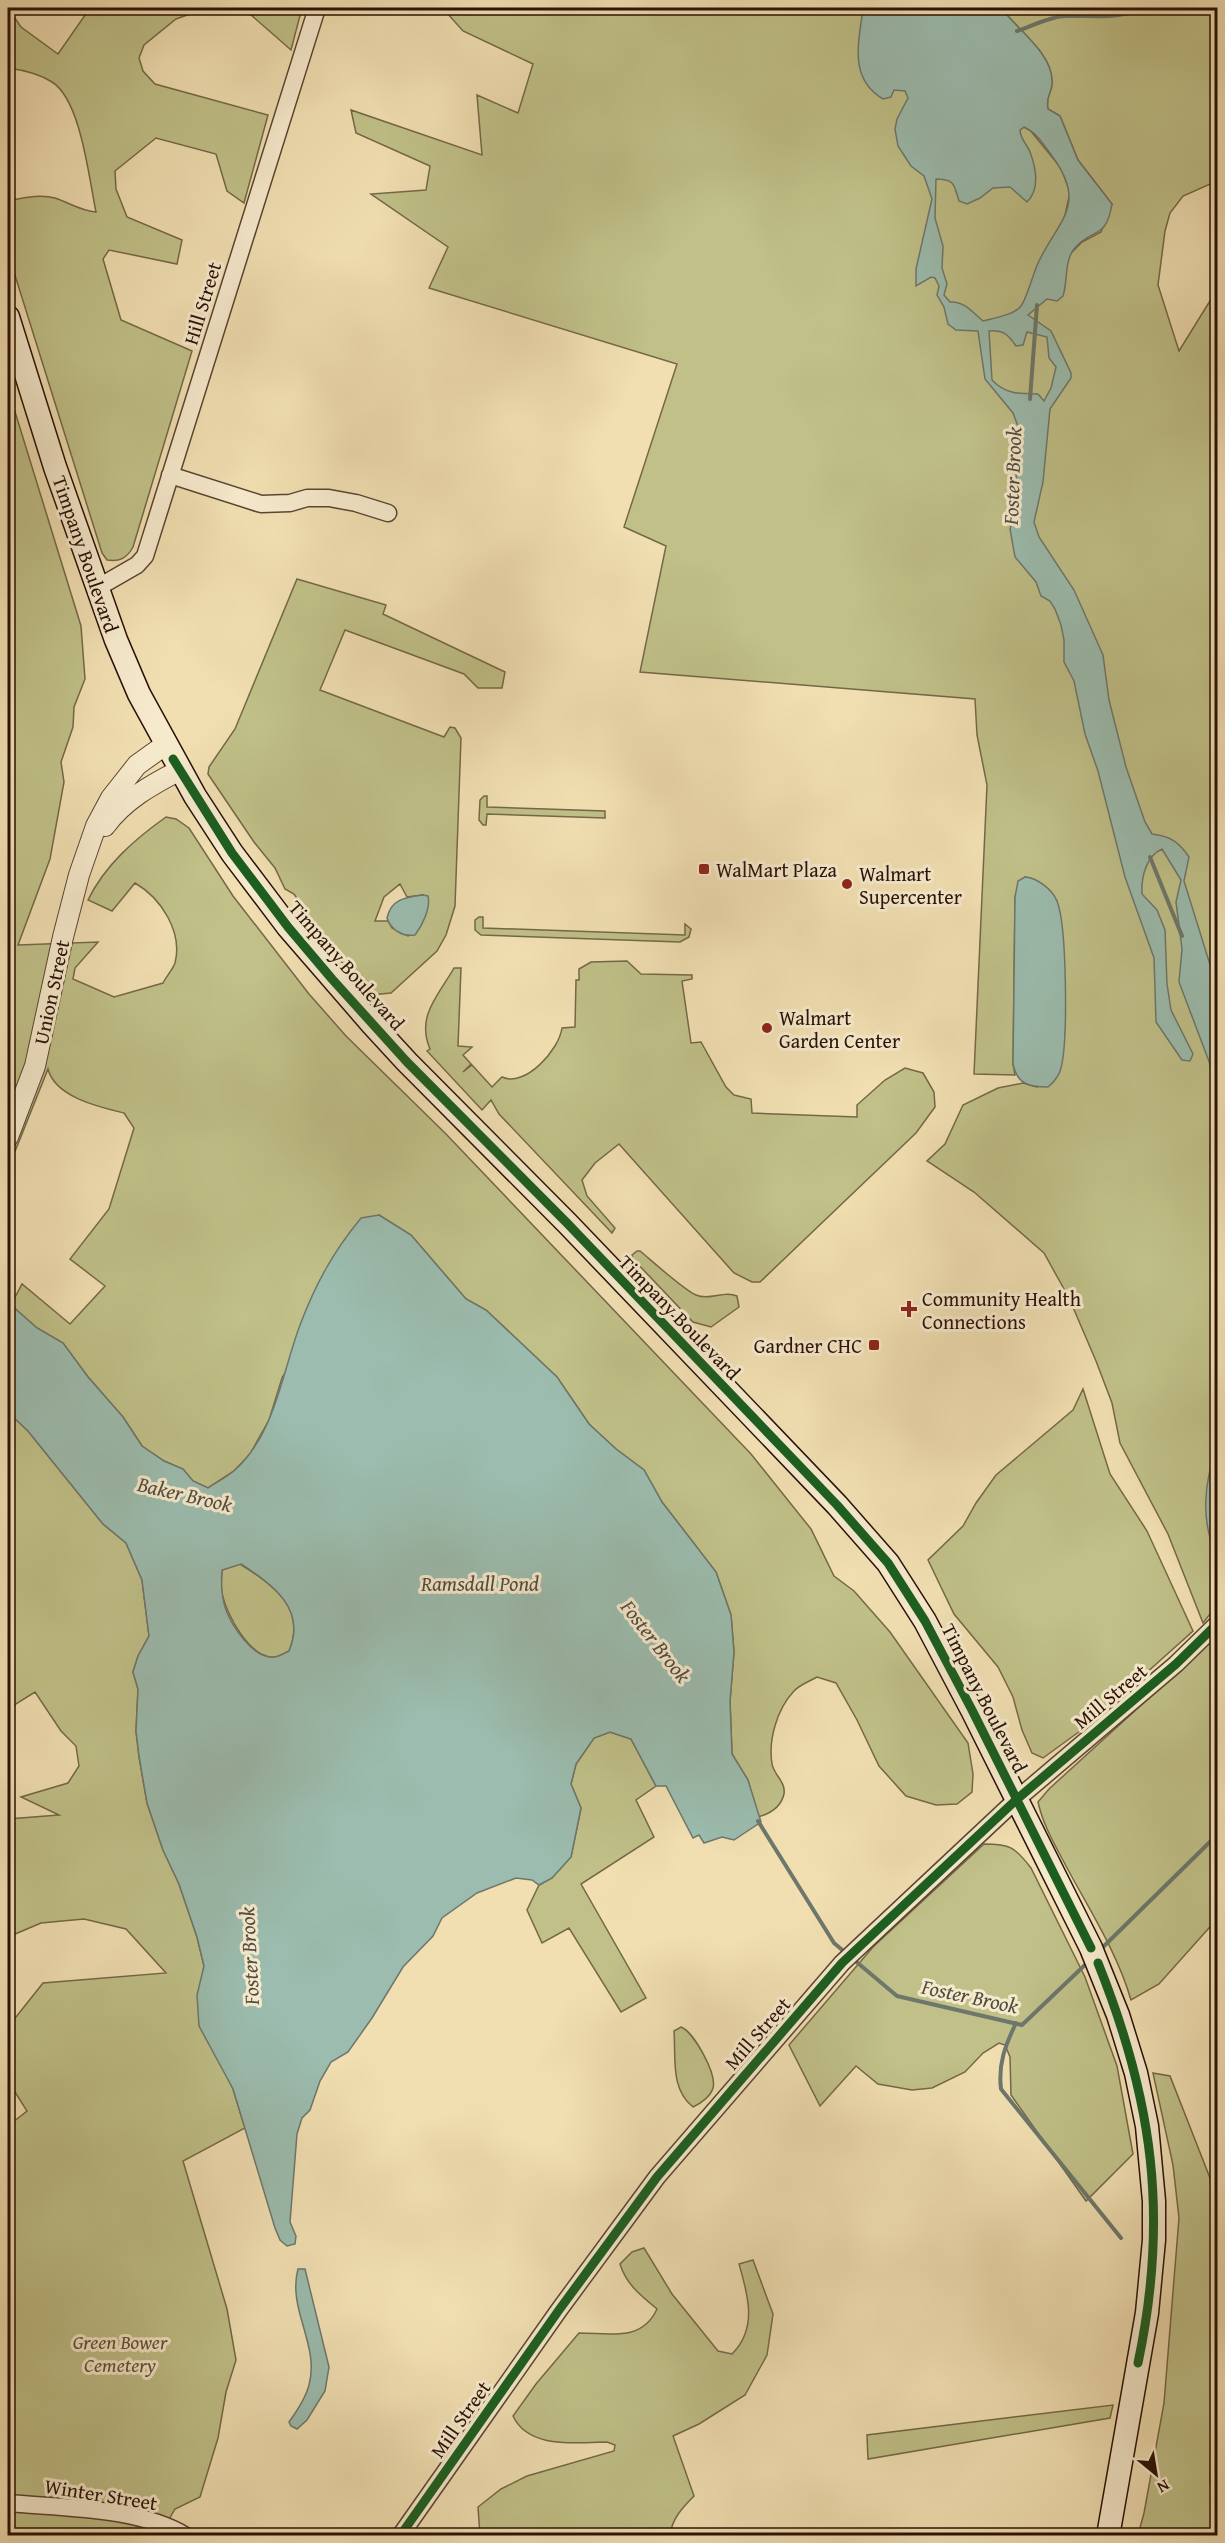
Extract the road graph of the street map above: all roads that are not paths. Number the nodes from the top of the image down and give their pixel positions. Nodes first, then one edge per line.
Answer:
1 (317, 8) edge
2 (8, 316) edge
3 (171, 475) junction
4 (388, 513) dead end
5 (97, 588) junction
6 (165, 745) junction
7 (180, 771) junction
8 (91, 845) junction
9 (8, 1137) edge
10 (1218, 1623) edge
11 (1016, 1800) junction
12 (8, 2503) edge
13 (186, 2535) edge
14 (400, 2535) edge
15 (1108, 2535) edge

1 - 3 street, Hill Street
2 - 5 main road, Timpany Boulevard
3 - 4 street
3 - 5 street, Hill Street
5 - 6 main road, Timpany Boulevard
6 - 7 main road, Timpany Boulevard
6 - 8 street
7 - 8 street
7 - 11 main road, Timpany Boulevard
8 - 9 street, Union Street
10 - 11 street, Mill Street
11 - 14 street, Mill Street
11 - 15 main road, Timpany Boulevard
12 - 13 street, Winter Street

